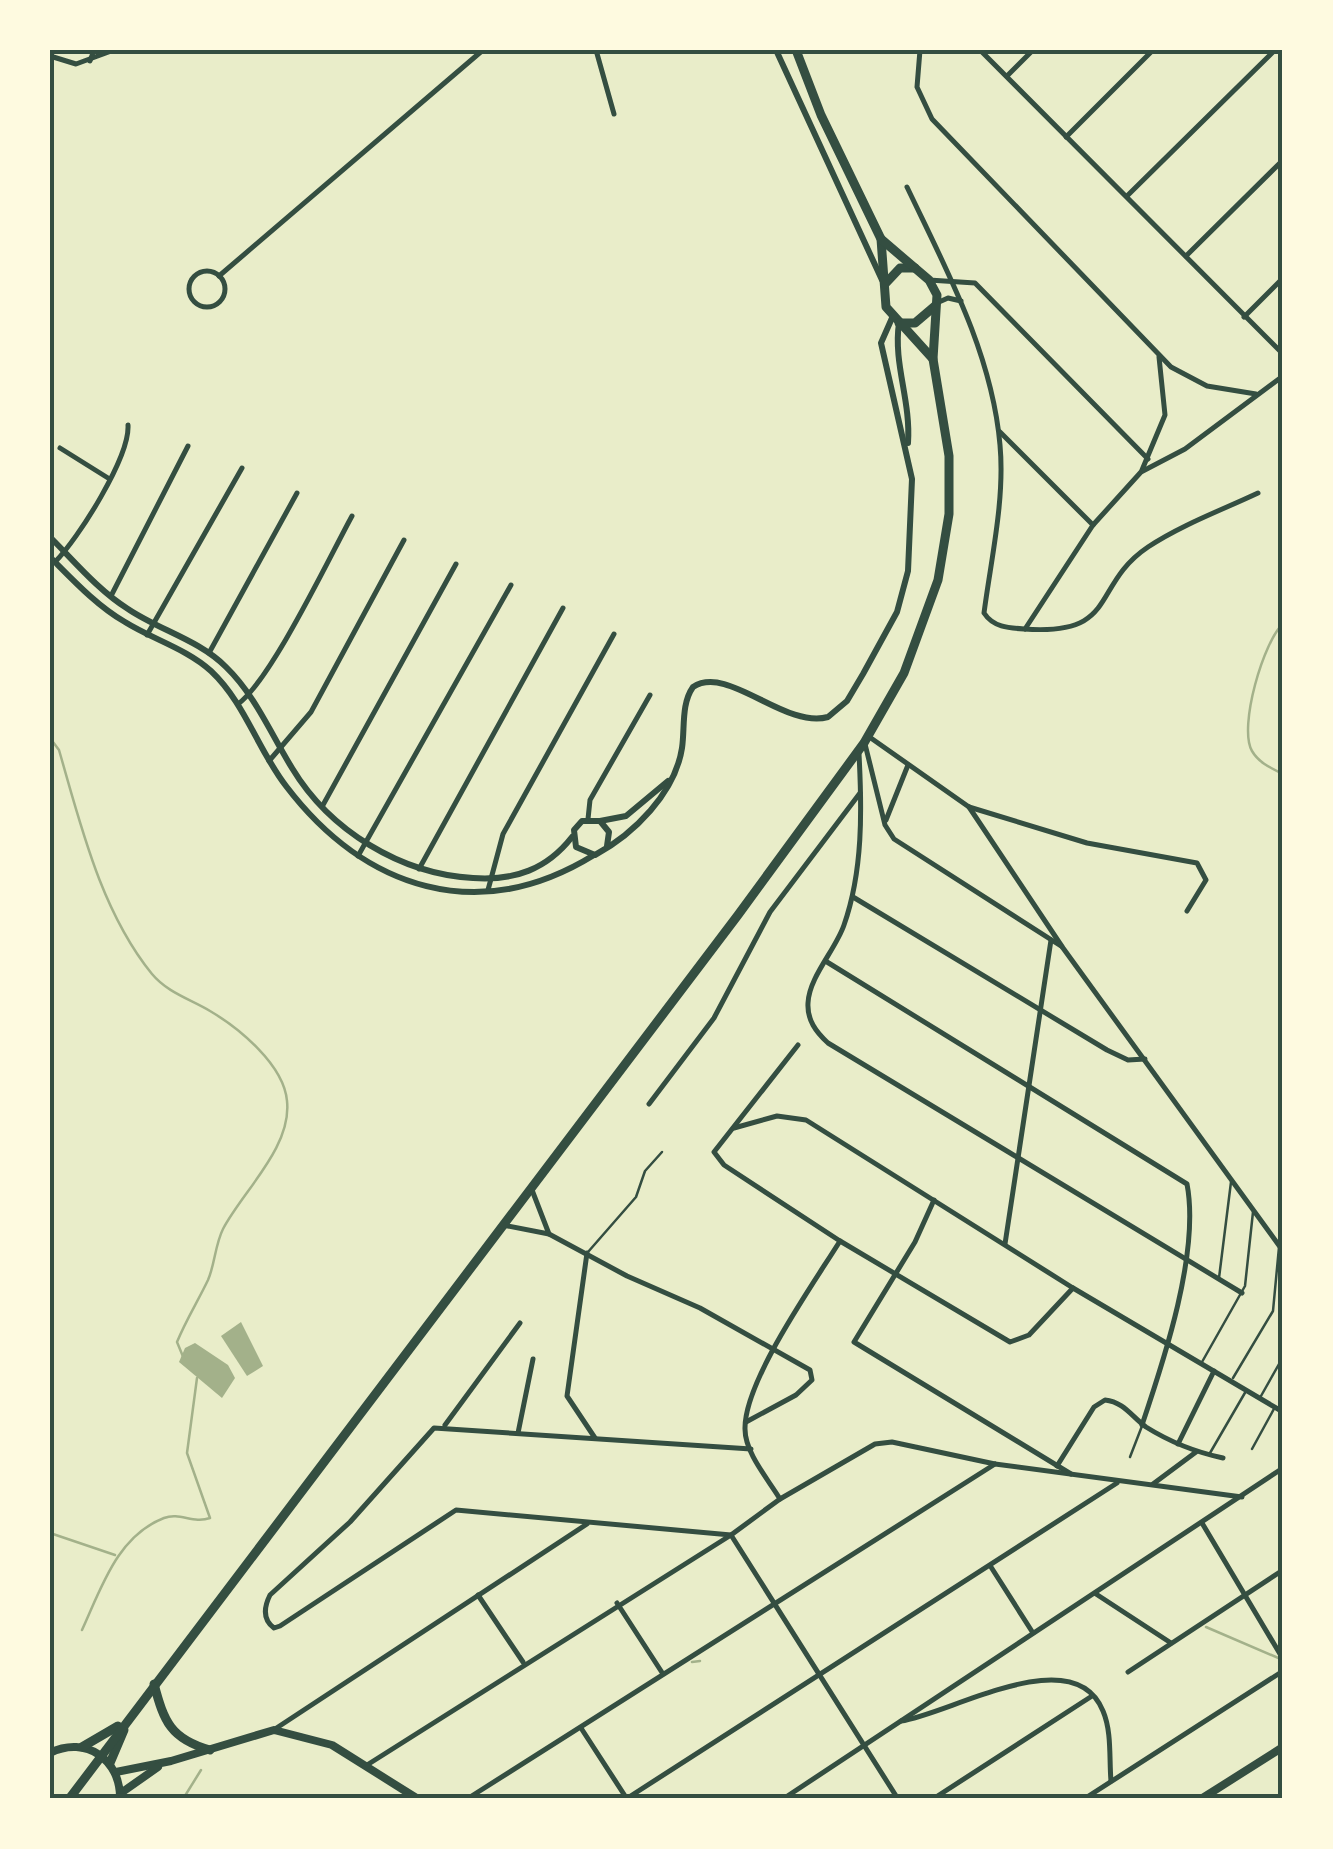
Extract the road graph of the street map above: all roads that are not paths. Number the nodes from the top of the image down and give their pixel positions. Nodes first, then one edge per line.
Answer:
1 (94, 50) edge
2 (114, 50) edge
3 (483, 50) edge
4 (596, 50) edge
5 (776, 50) edge
6 (796, 50) edge
7 (920, 50) edge
8 (980, 50) edge
9 (1033, 50) edge
10 (1153, 50) edge
11 (1275, 50) edge
12 (50, 56) edge
13 (90, 61) junction
14 (1006, 76) junction
15 (614, 114) dead end
16 (1066, 138) junction
17 (1283, 160) edge
18 (907, 187) dead end
19 (1126, 196) junction
20 (881, 239) junction
21 (1186, 256) junction
22 (915, 268) junction
23 (219, 276) junction
24 (1283, 278) edge
25 (929, 280) junction
26 (953, 282) junction
27 (884, 285) junction
28 (962, 301) junction
29 (936, 304) junction
30 (1244, 318) junction
31 (896, 321) junction
32 (1158, 354) junction
33 (1283, 354) edge
34 (933, 359) junction
35 (1283, 376) edge
36 (1256, 394) junction
37 (128, 425) dead end
38 (998, 430) junction
39 (188, 446) dead end
40 (60, 448) dead end
41 (908, 449) junction
42 (1148, 460) junction
43 (242, 468) dead end
44 (1141, 472) junction
45 (108, 478) junction
46 (297, 492) dead end
47 (1258, 493) dead end
48 (352, 516) dead end
49 (1093, 525) junction
50 (50, 537) edge
51 (404, 540) dead end
52 (65, 552) junction
53 (52, 559) edge
54 (456, 564) dead end
55 (512, 585) dead end
56 (111, 596) junction
57 (563, 608) dead end
58 (156, 625) junction
59 (1026, 629) junction
60 (147, 634) junction
61 (614, 634) dead end
62 (209, 654) junction
63 (250, 695) junction
64 (650, 695) dead end
65 (238, 704) junction
66 (864, 743) junction
67 (281, 749) junction
68 (269, 761) junction
69 (908, 764) junction
70 (673, 777) junction
71 (861, 791) junction
72 (323, 805) junction
73 (969, 806) junction
74 (588, 819) junction
75 (600, 821) junction
76 (884, 822) junction
77 (573, 836) junction
78 (366, 844) junction
79 (607, 846) junction
80 (595, 854) junction
81 (358, 856) junction
82 (419, 870) junction
83 (489, 879) junction
84 (487, 893) junction
85 (851, 896) junction
86 (1187, 911) dead end
87 (1050, 940) junction
88 (1063, 948) junction
89 (827, 962) junction
90 (1038, 1008) junction
91 (798, 1045) dead end
92 (1145, 1059) junction
93 (1028, 1083) junction
94 (649, 1104) dead end
95 (734, 1128) junction
96 (662, 1152) dead end
97 (1019, 1158) junction
98 (1232, 1180) junction
99 (531, 1187) junction
100 (934, 1200) junction
101 (1253, 1210) junction
102 (503, 1224) junction
103 (549, 1234) junction
104 (840, 1241) junction
105 (1005, 1244) junction
106 (1281, 1248) edge
107 (587, 1254) junction
108 (1184, 1260) junction
109 (895, 1275) junction
110 (1219, 1280) junction
111 (1073, 1288) junction
112 (1242, 1293) junction
113 (520, 1323) dead end
114 (1170, 1344) junction
115 (774, 1348) junction
116 (1283, 1358) edge
117 (533, 1359) dead end
118 (1202, 1363) junction
119 (1214, 1371) junction
120 (1231, 1381) junction
121 (1246, 1390) junction
122 (1260, 1397) junction
123 (1275, 1406) junction
124 (1283, 1412) edge
125 (746, 1422) junction
126 (1142, 1424) junction
127 (446, 1425) junction
128 (518, 1433) junction
129 (595, 1438) junction
130 (1178, 1444) junction
131 (750, 1449) junction
132 (1252, 1449) dead end
133 (1196, 1452) junction
134 (1209, 1454) junction
135 (1130, 1457) dead end
136 (1223, 1458) dead end
137 (995, 1464) junction
138 (1057, 1466) junction
139 (1283, 1468) edge
140 (1074, 1476) junction
141 (1119, 1481) junction
142 (1151, 1486) junction
143 (1242, 1496) junction
144 (780, 1499) junction
145 (590, 1522) junction
146 (1202, 1523) junction
147 (731, 1535) junction
148 (991, 1566) junction
149 (1283, 1570) edge
150 (1096, 1594) junction
151 (478, 1596) junction
152 (1246, 1596) junction
153 (618, 1603) junction
154 (777, 1604) junction
155 (1033, 1633) junction
156 (1172, 1643) junction
157 (1283, 1660) edge
158 (523, 1662) junction
159 (1283, 1671) edge
160 (1128, 1672) dead end
161 (663, 1674) junction
162 (822, 1674) junction
163 (154, 1684) junction
164 (1092, 1696) junction
165 (128, 1718) junction
166 (900, 1722) junction
167 (581, 1728) junction
168 (274, 1730) junction
169 (863, 1745) junction
170 (82, 1747) junction
171 (1283, 1747) edge
172 (210, 1750) junction
173 (50, 1753) edge
174 (101, 1754) junction
175 (171, 1761) junction
176 (367, 1765) junction
177 (113, 1768) junction
178 (1110, 1782) junction
179 (121, 1796) edge
180 (69, 1799) edge
181 (418, 1799) edge
182 (466, 1799) edge
183 (627, 1799) edge
184 (783, 1799) edge
185 (898, 1799) edge
186 (932, 1799) edge
187 (1084, 1799) edge
188 (1201, 1799) edge

1 - 13 street
2 - 13 street
3 - 23 street
4 - 15 street
5 - 27 street
6 - 20 highway
7 - 32 street
8 - 14 street
9 - 14 street
10 - 16 street
11 - 19 street
12 - 13 street
14 - 16 street
16 - 19 street
17 - 21 street
18 - 26 street
19 - 21 street
20 - 22 highway
20 - 27 highway
21 - 30 street
22 - 25 highway
22 - 27 highway
23 - 23 street
24 - 30 street
25 - 26 street
25 - 29 highway
26 - 28 street
26 - 42 street
27 - 31 highway
28 - 29 street
28 - 38 street
29 - 31 highway
29 - 34 highway
30 - 33 street
31 - 34 highway
31 - 41 street
31 - 41 street
32 - 36 street
32 - 42 street
34 - 66 highway
35 - 36 street
36 - 44 street
37 - 45 street
38 - 49 street
38 - 59 street
39 - 56 street
40 - 45 street
41 - 70 street
42 - 44 street
43 - 58 street
44 - 49 street
45 - 52 street
46 - 62 street
47 - 59 street
48 - 63 street
49 - 59 street
50 - 52 street
51 - 67 street
52 - 53 street
52 - 56 street
53 - 60 street
54 - 72 street
55 - 78 street
56 - 58 street
57 - 82 street
58 - 60 street
58 - 62 street
60 - 65 street
61 - 83 street
62 - 63 street
63 - 65 street
63 - 67 street
64 - 74 street
65 - 68 street
66 - 69 street
66 - 71 street
66 - 76 street
66 - 99 highway
67 - 68 street
67 - 72 street
68 - 81 street
69 - 73 street
69 - 76 street
70 - 75 street
70 - 79 street
71 - 85 street
71 - 94 street
72 - 78 street
73 - 86 street
73 - 88 street
74 - 75 street
74 - 77 street
75 - 79 street
76 - 87 street
77 - 80 street
77 - 83 street
78 - 81 street
78 - 82 street
79 - 80 street
80 - 84 street
81 - 84 street
82 - 83 street
83 - 84 street
85 - 89 street
85 - 90 street
87 - 88 street
87 - 90 street
88 - 92 street
89 - 93 street
89 - 97 street
90 - 92 street
90 - 93 street
91 - 95 street
92 - 98 street
93 - 97 street
93 - 108 street
95 - 100 street
95 - 104 street
96 - 107 lane
97 - 105 street
97 - 108 street
98 - 101 street
98 - 110 lane
99 - 102 highway
99 - 103 street
100 - 105 street
100 - 109 street
101 - 106 street
101 - 112 lane
102 - 103 street
102 - 163 highway
103 - 107 street
104 - 109 street
104 - 115 street
105 - 111 street
106 - 120 lane
107 - 115 street
107 - 129 street
108 - 110 street
108 - 114 street
109 - 111 street
109 - 138 street
110 - 112 street
111 - 114 street
112 - 118 lane
113 - 127 street
114 - 118 street
114 - 126 street
115 - 125 street
115 - 125 street
116 - 122 lane
117 - 128 street
118 - 119 street
119 - 120 street
119 - 130 street
120 - 121 street
121 - 122 street
121 - 134 lane
122 - 123 street
123 - 124 street
123 - 132 lane
125 - 131 street
126 - 130 street
126 - 135 lane
126 - 138 street
127 - 128 street
127 - 145 street
128 - 129 street
129 - 131 street
130 - 133 street
131 - 144 street
133 - 134 street
133 - 142 street
134 - 136 street
137 - 140 street
137 - 144 street
137 - 154 street
138 - 140 street
139 - 143 street
140 - 141 street
141 - 142 street
141 - 148 street
142 - 143 street
143 - 146 street
144 - 147 street
145 - 147 street
145 - 151 street
146 - 150 street
146 - 152 street
147 - 153 street
147 - 154 street
148 - 155 street
148 - 162 street
149 - 152 street
150 - 155 street
150 - 156 street
151 - 158 street
151 - 168 street
152 - 156 street
152 - 157 street
153 - 158 street
153 - 161 street
154 - 161 street
154 - 162 street
155 - 166 street
156 - 160 street
158 - 176 street
159 - 178 street
161 - 167 street
162 - 169 street
162 - 183 street
163 - 165 highway
163 - 172 highway
164 - 166 street
164 - 178 street
164 - 186 street
165 - 170 highway
165 - 174 highway
165 - 177 highway
166 - 169 street
167 - 182 street
167 - 183 street
168 - 172 main road
168 - 176 main road
169 - 184 street
169 - 185 street
170 - 173 main road
170 - 174 main road
171 - 188 main road
172 - 175 main road
174 - 177 main road
174 - 180 highway
175 - 177 main road
175 - 179 main road
176 - 181 main road
177 - 179 main road
178 - 187 street

